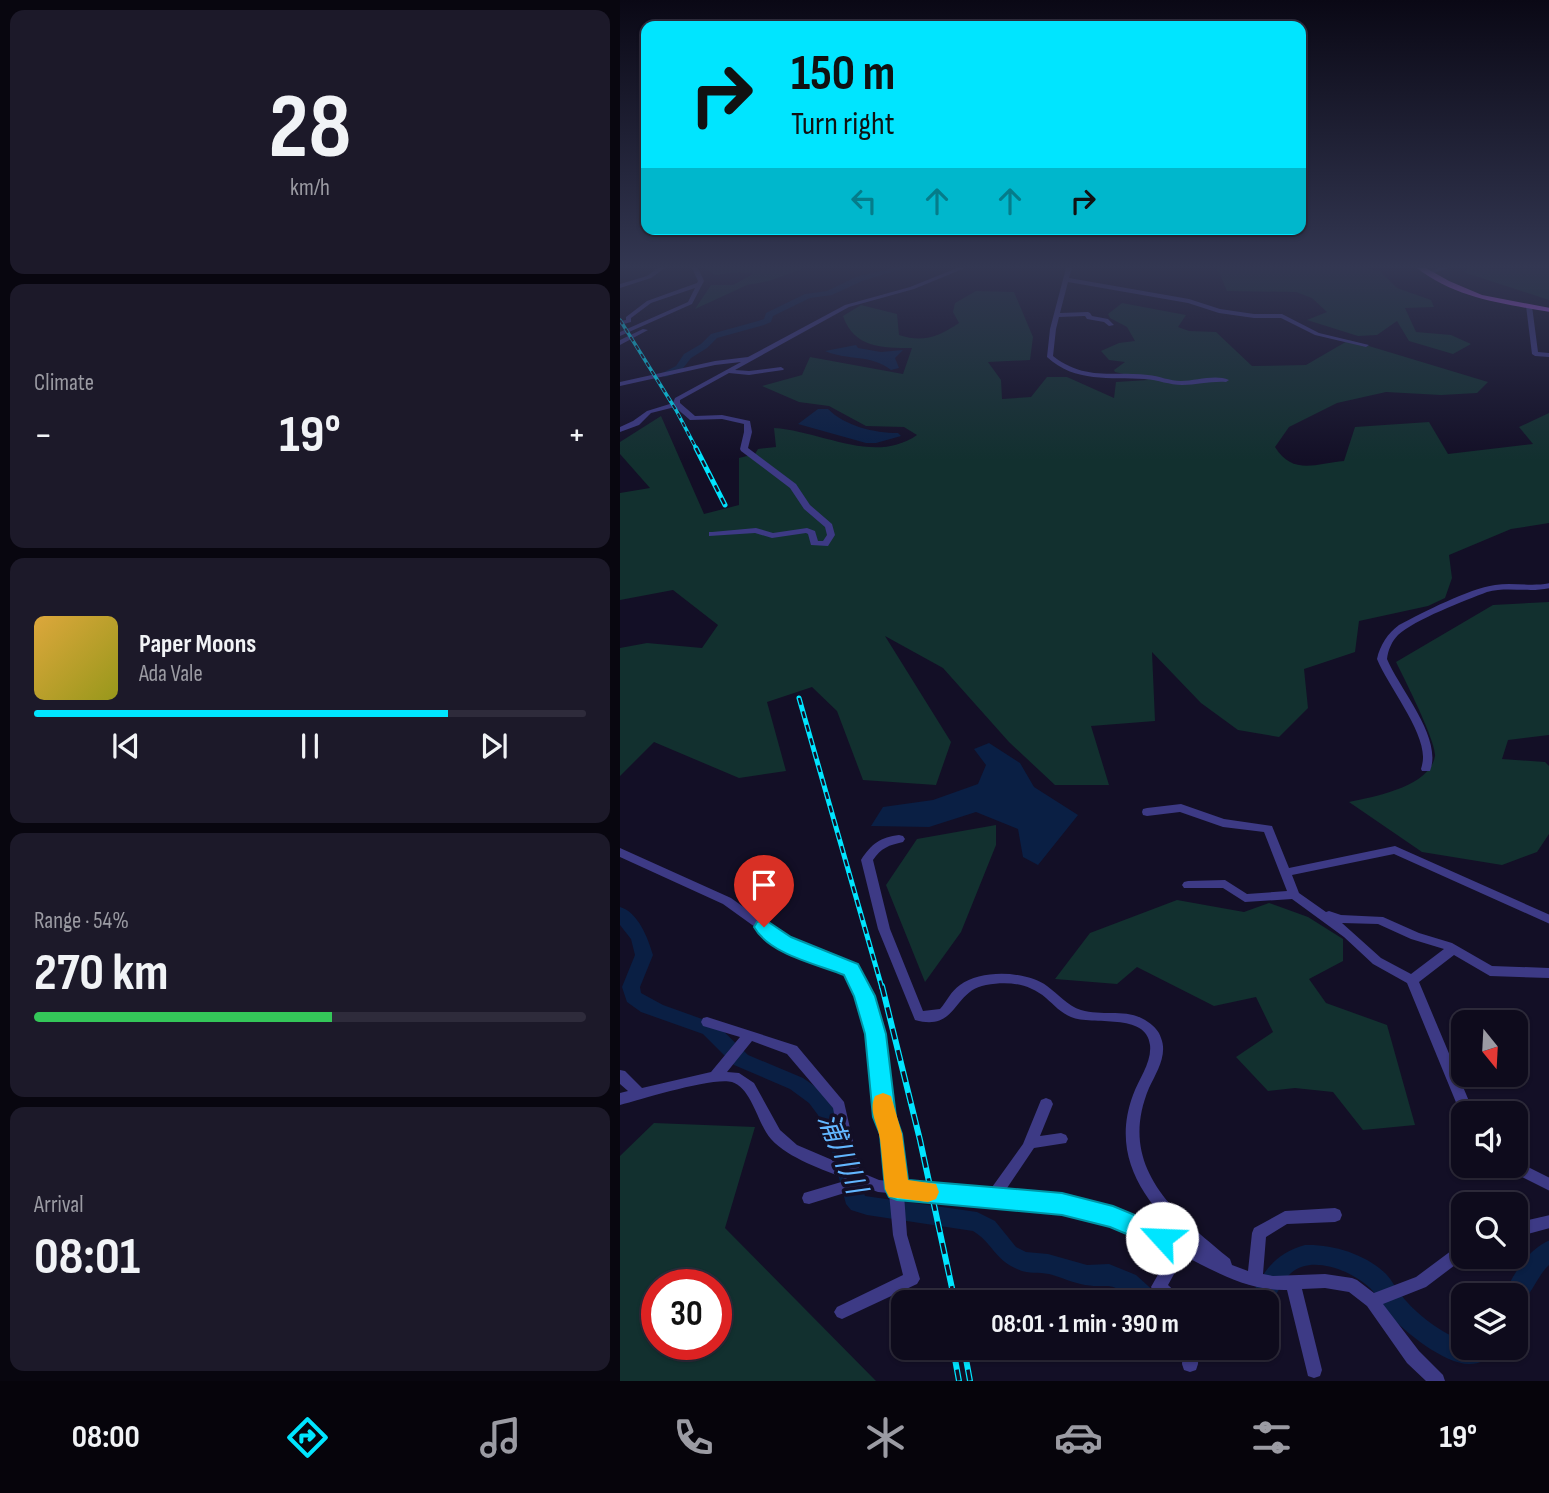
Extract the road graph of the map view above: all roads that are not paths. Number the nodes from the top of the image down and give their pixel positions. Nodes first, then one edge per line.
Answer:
1 (643, 332) edge
2 (800, 332) edge
3 (1054, 332) edge
4 (1314, 332) edge
5 (1532, 332) edge
6 (620, 343) edge
7 (1366, 345) dead end
8 (1549, 355) edge
9 (751, 359) junction
10 (781, 369) dead end
11 (727, 371) junction
12 (1226, 380) dead end
13 (621, 384) edge
14 (676, 404) junction
15 (620, 430) edge
16 (712, 534) dead end
17 (1549, 584) edge
18 (1426, 769) dead end
19 (1147, 811) dead end
20 (899, 839) dead end
21 (620, 852) edge
22 (1287, 872) junction
23 (1188, 886) dead end
24 (1294, 895) junction
25 (1316, 910) junction
26 (1549, 920) edge
27 (1453, 949) junction
28 (1549, 973) edge
29 (1412, 981) junction
30 (707, 1022) dead end
31 (749, 1035) junction
32 (620, 1074) edge
33 (714, 1076) junction
34 (639, 1094) junction
35 (620, 1099) edge
36 (1462, 1101) edge
37 (1046, 1104) dead end
38 (1061, 1139) dead end
39 (1030, 1143) junction
40 (1528, 1174) edge
41 (859, 1179) junction
42 (1549, 1185) edge
43 (897, 1189) junction
44 (993, 1197) junction
45 (808, 1198) dead end
46 (1335, 1215) dead end
47 (1549, 1221) edge
48 (1528, 1227) edge
49 (1181, 1248) junction
50 (1451, 1260) edge
51 (1239, 1276) junction
52 (1255, 1280) junction
53 (1293, 1283) junction
54 (1162, 1290) edge
55 (1372, 1301) junction
56 (842, 1312) dead end
57 (1314, 1370) dead end
58 (1437, 1381) edge

1 - 6 street
2 - 9 street
3 - 12 street
4 - 7 street
5 - 8 street
9 - 11 street
9 - 13 street
10 - 11 street
11 - 14 street
14 - 15 street
14 - 16 street
17 - 18 street
19 - 22 street
20 - 51 street
21 - 43 street
22 - 24 street
22 - 26 street
23 - 24 street
24 - 25 street
25 - 27 street
25 - 29 street
27 - 28 street
27 - 29 street
29 - 36 street
30 - 31 street
31 - 33 street
31 - 41 street
32 - 34 street
33 - 34 street
33 - 41 street
34 - 35 street
37 - 39 street
38 - 39 street
39 - 44 street
40 - 42 street
41 - 43 street
41 - 45 street
43 - 44 street
43 - 56 street
44 - 49 street
46 - 52 street
47 - 48 street
49 - 51 street
49 - 54 street
50 - 55 street
51 - 52 street
52 - 53 street
53 - 55 street
53 - 57 street
55 - 58 street

